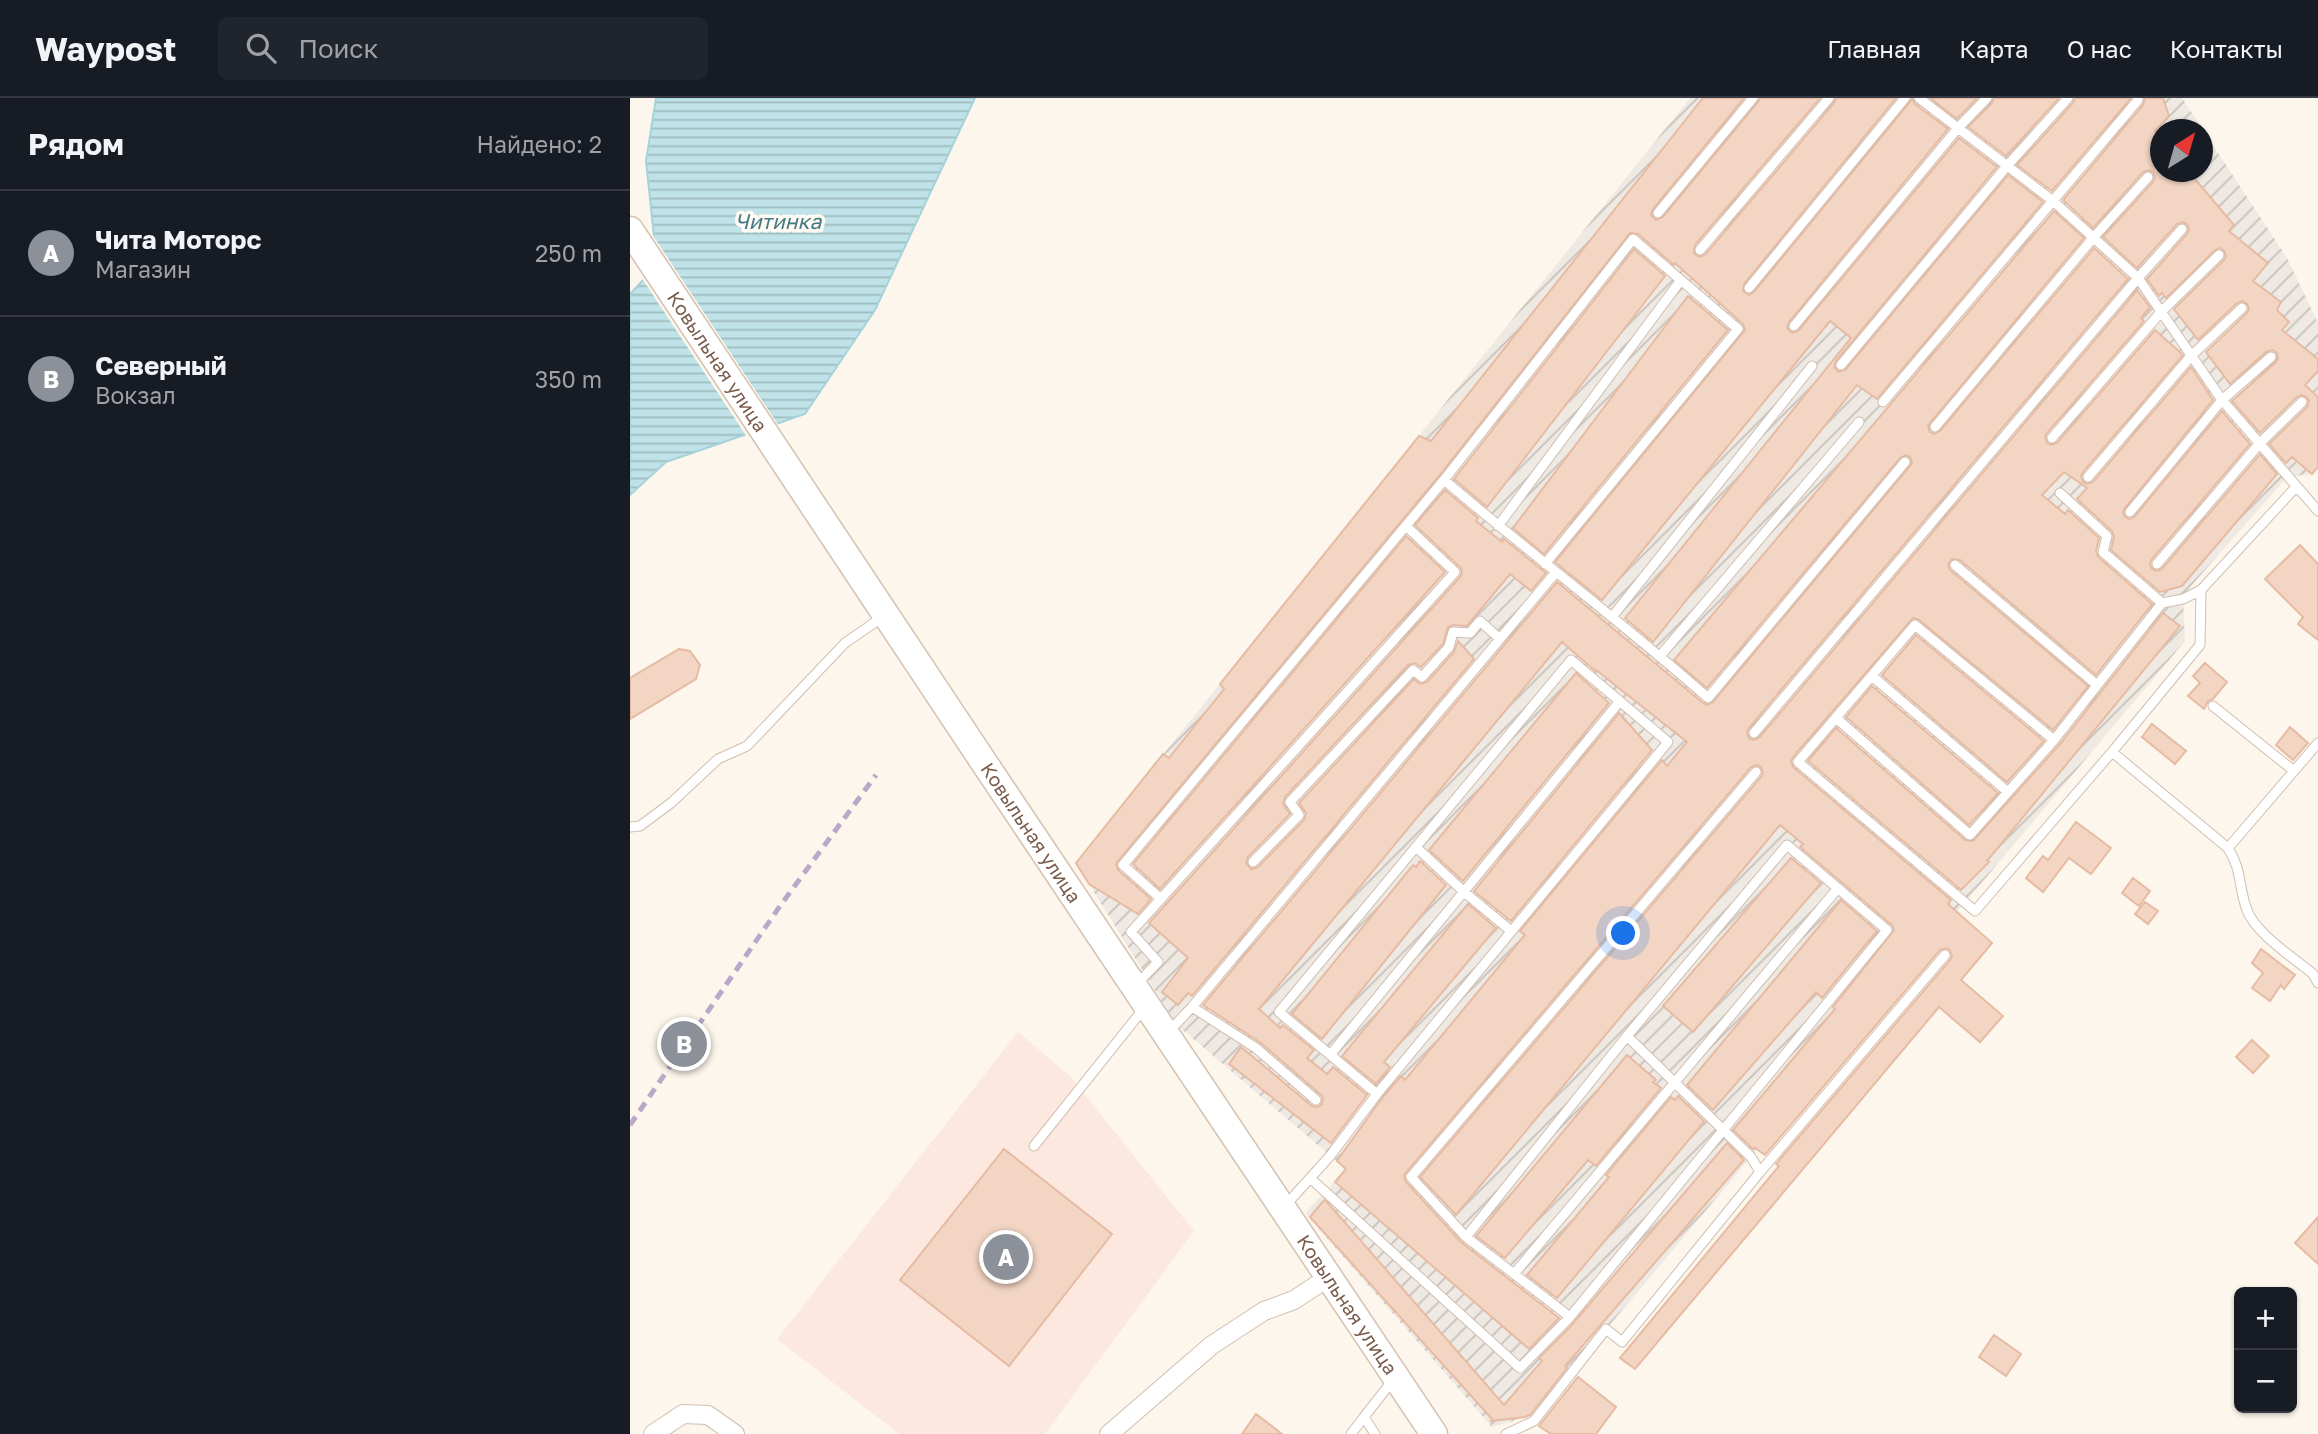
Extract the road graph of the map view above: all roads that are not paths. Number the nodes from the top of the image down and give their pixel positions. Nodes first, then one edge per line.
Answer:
1 (1753, 98) edge
2 (1829, 98) edge
3 (1905, 98) edge
4 (1919, 98) edge
5 (1987, 98) edge
6 (2068, 98) edge
7 (2137, 100) edge
8 (1958, 128) junction
9 (2007, 166) junction
10 (2148, 177) dead end
11 (2053, 201) junction
12 (1658, 213) dead end
13 (2182, 229) dead end
14 (630, 230) edge
15 (2093, 238) junction
16 (1700, 250) dead end
17 (2219, 256) dead end
18 (2138, 278) junction
19 (1681, 281) junction
20 (1749, 288) dead end
21 (2242, 308) dead end
22 (2161, 312) junction
23 (1794, 326) dead end
24 (2192, 356) junction
25 (2271, 357) dead end
26 (1841, 365) dead end
27 (1812, 366) dead end
28 (2222, 400) junction
29 (2302, 401) dead end
30 (1883, 402) dead end
31 (1859, 422) dead end
32 (1935, 427) dead end
33 (2052, 438) dead end
34 (2260, 443) junction
35 (1905, 462) dead end
36 (2088, 477) dead end
37 (1444, 480) junction
38 (2296, 487) junction
39 (2060, 493) dead end
40 (2318, 510) edge
41 (2130, 512) dead end
42 (1406, 526) junction
43 (1498, 526) junction
44 (1545, 564) junction
45 (2157, 564) dead end
46 (1955, 565) dead end
47 (1556, 572) junction
48 (2201, 590) junction
49 (2162, 603) junction
50 (885, 615) junction
51 (1612, 617) junction
52 (1500, 639) junction
53 (1660, 656) junction
54 (1872, 676) junction
55 (2097, 685) junction
56 (1620, 701) junction
57 (2213, 706) dead end
58 (1836, 718) junction
59 (1754, 733) dead end
60 (2054, 740) junction
61 (2318, 743) edge
62 (2112, 752) junction
63 (2294, 771) junction
64 (1756, 772) dead end
65 (2008, 792) junction
66 (630, 827) edge
67 (1416, 847) junction
68 (2228, 848) junction
69 (1253, 862) dead end
70 (1838, 888) junction
71 (1463, 891) junction
72 (1160, 898) junction
73 (1511, 931) junction
74 (1945, 955) dead end
75 (2318, 982) edge
76 (1140, 996) junction
77 (1192, 1007) junction
78 (1164, 1032) junction
79 (1627, 1036) junction
80 (1330, 1055) junction
81 (1675, 1083) junction
82 (1377, 1094) junction
83 (1316, 1100) dead end
84 (1723, 1130) junction
85 (1034, 1146) dead end
86 (1760, 1172) junction
87 (1310, 1178) junction
88 (1282, 1208) junction
89 (1466, 1237) junction
90 (1514, 1274) junction
91 (1329, 1276) junction
92 (1570, 1317) junction
93 (1396, 1376) junction
94 (1364, 1417) junction
95 (653, 1434) edge
96 (736, 1434) edge
97 (1108, 1434) edge
98 (1351, 1434) edge
99 (1375, 1434) edge
100 (1434, 1434) edge
101 (1506, 1434) edge

1 - 12 lane
2 - 16 lane
3 - 20 lane
4 - 8 lane
5 - 8 lane
6 - 9 lane
7 - 11 lane
8 - 9 lane
8 - 23 lane
9 - 11 lane
9 - 26 lane
10 - 15 lane
11 - 15 lane
11 - 30 lane
13 - 18 lane
14 - 50 main road, Ковыльная улица
15 - 18 lane
15 - 32 lane
17 - 22 lane
18 - 22 lane
18 - 59 lane
19 - 37 lane
19 - 43 lane
19 - 44 lane
21 - 24 lane
22 - 24 lane
22 - 33 lane
24 - 28 lane
24 - 36 lane
25 - 28 lane
27 - 51 lane
28 - 34 lane
28 - 41 lane
29 - 34 lane
31 - 53 lane
34 - 38 lane
34 - 45 lane
35 - 53 lane
37 - 42 lane
37 - 43 lane
38 - 40 lane
38 - 48 lane
39 - 49 lane
42 - 72 lane
42 - 72 lane
43 - 44 lane
44 - 47 lane
46 - 55 lane
47 - 51 lane
47 - 52 lane
48 - 49 lane
48 - 62 lane
49 - 55 lane
50 - 66 lane
50 - 76 main road, Ковыльная улица
51 - 53 lane
52 - 69 lane
52 - 77 lane
54 - 58 lane
54 - 60 lane
54 - 65 lane
55 - 60 lane
56 - 67 lane
56 - 71 lane
56 - 73 lane
57 - 63 lane
58 - 62 lane
58 - 65 lane
60 - 65 lane
61 - 63 lane
62 - 68 lane
63 - 68 lane
64 - 89 lane
67 - 71 lane
67 - 80 lane
68 - 75 lane
70 - 79 lane
70 - 81 lane
70 - 84 lane
71 - 73 lane
71 - 80 lane
72 - 76 lane
73 - 82 lane
74 - 86 lane
76 - 78 main road, Ковыльная улица
76 - 85 lane
77 - 78 lane
77 - 83 lane
78 - 88 main road, Ковыльная улица
79 - 81 lane
79 - 89 lane
80 - 82 lane
81 - 84 lane
81 - 90 lane
82 - 87 lane
84 - 86 lane
84 - 92 lane
86 - 101 lane
87 - 88 lane
87 - 92 lane
88 - 91 main road, Ковыльная улица
89 - 90 lane
90 - 92 lane
91 - 93 main road, Ковыльная улица
91 - 97 street
93 - 94 lane
93 - 100 main road, Ковыльная улица
94 - 98 lane
94 - 99 lane
95 - 96 street

